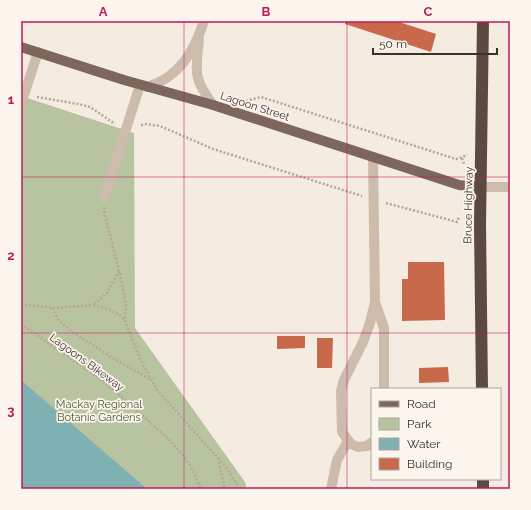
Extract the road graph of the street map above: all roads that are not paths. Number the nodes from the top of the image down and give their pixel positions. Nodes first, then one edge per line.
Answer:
1 (204, 21) edge
2 (483, 21) edge
3 (200, 35) junction
4 (21, 47) edge
5 (38, 52) junction
6 (143, 86) junction
7 (21, 104) edge
8 (213, 105) junction
9 (373, 157) junction
10 (481, 187) junction
11 (510, 187) edge
12 (105, 195) road end
13 (376, 302) junction
14 (384, 388) edge
15 (482, 388) edge
16 (348, 441) junction
17 (371, 443) edge
18 (331, 489) edge

1 - 3 street
2 - 10 highway, Bruce Highway
3 - 6 street
3 - 8 street
4 - 5 main road, Lagoon Street
5 - 6 main road, Lagoon Street
5 - 7 street
6 - 8 main road, Lagoon Street
6 - 12 street
8 - 9 main road, Lagoon Street
9 - 10 main road, Lagoon Street
9 - 13 street
10 - 11 street
10 - 15 highway, Bruce Highway
13 - 14 street
13 - 16 street
16 - 17 street
16 - 18 street

